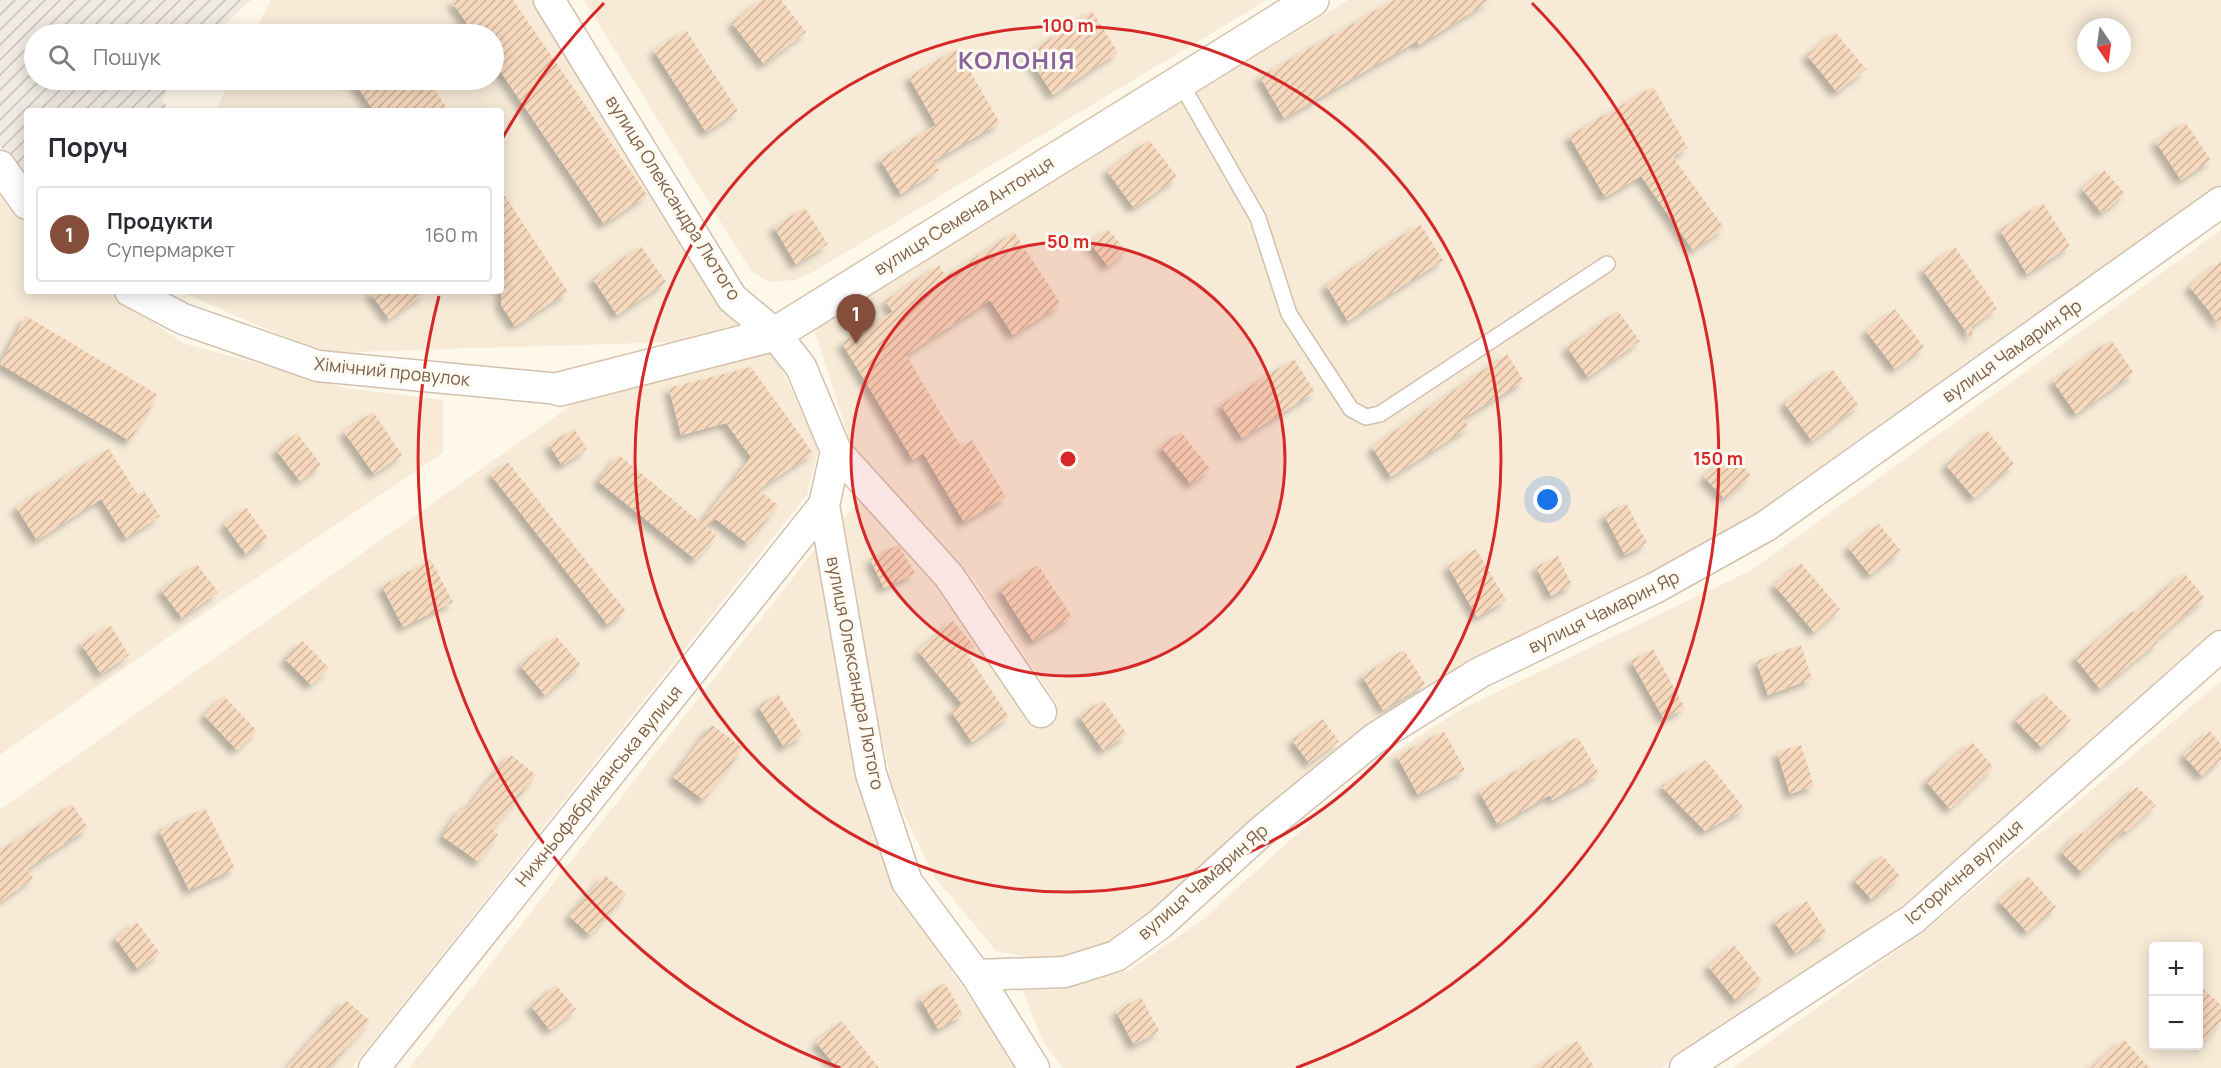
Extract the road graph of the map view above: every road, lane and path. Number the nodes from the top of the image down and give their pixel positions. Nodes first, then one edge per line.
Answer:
1 (549, 0) edge
2 (1311, 0) edge
3 (1180, 82) junction
4 (0, 166) edge
5 (24, 200) edge
6 (2221, 202) edge
7 (1607, 264) dead end
8 (136, 294) edge
9 (775, 334) junction
10 (560, 389) joint
11 (836, 451) junction
12 (824, 505) junction
13 (2221, 646) edge
14 (1041, 712) dead end
15 (976, 975) junction
16 (374, 1068) edge
17 (1034, 1068) edge
18 (1686, 1068) edge

1 - 9 street, вулиця Олександра Лютого
2 - 3 street, вулиця Семена Антонця
3 - 7 lane
3 - 9 street, вулиця Семена Антонця
4 - 5 street
6 - 15 street, вулиця Чамарин Яр
8 - 10 street, Хімічний провулок
9 - 10 street, вулиця Семена Антонця
9 - 11 street, вулиця Олександра Лютого
11 - 12 street, вулиця Олександра Лютого
11 - 14 street, вулиця Олександра Лютого
12 - 15 street, вулиця Олександра Лютого
12 - 16 street, Нижньофабриканська вулиця
13 - 18 street, Історична вулиця
15 - 17 street, вулиця Олександра Лютого

